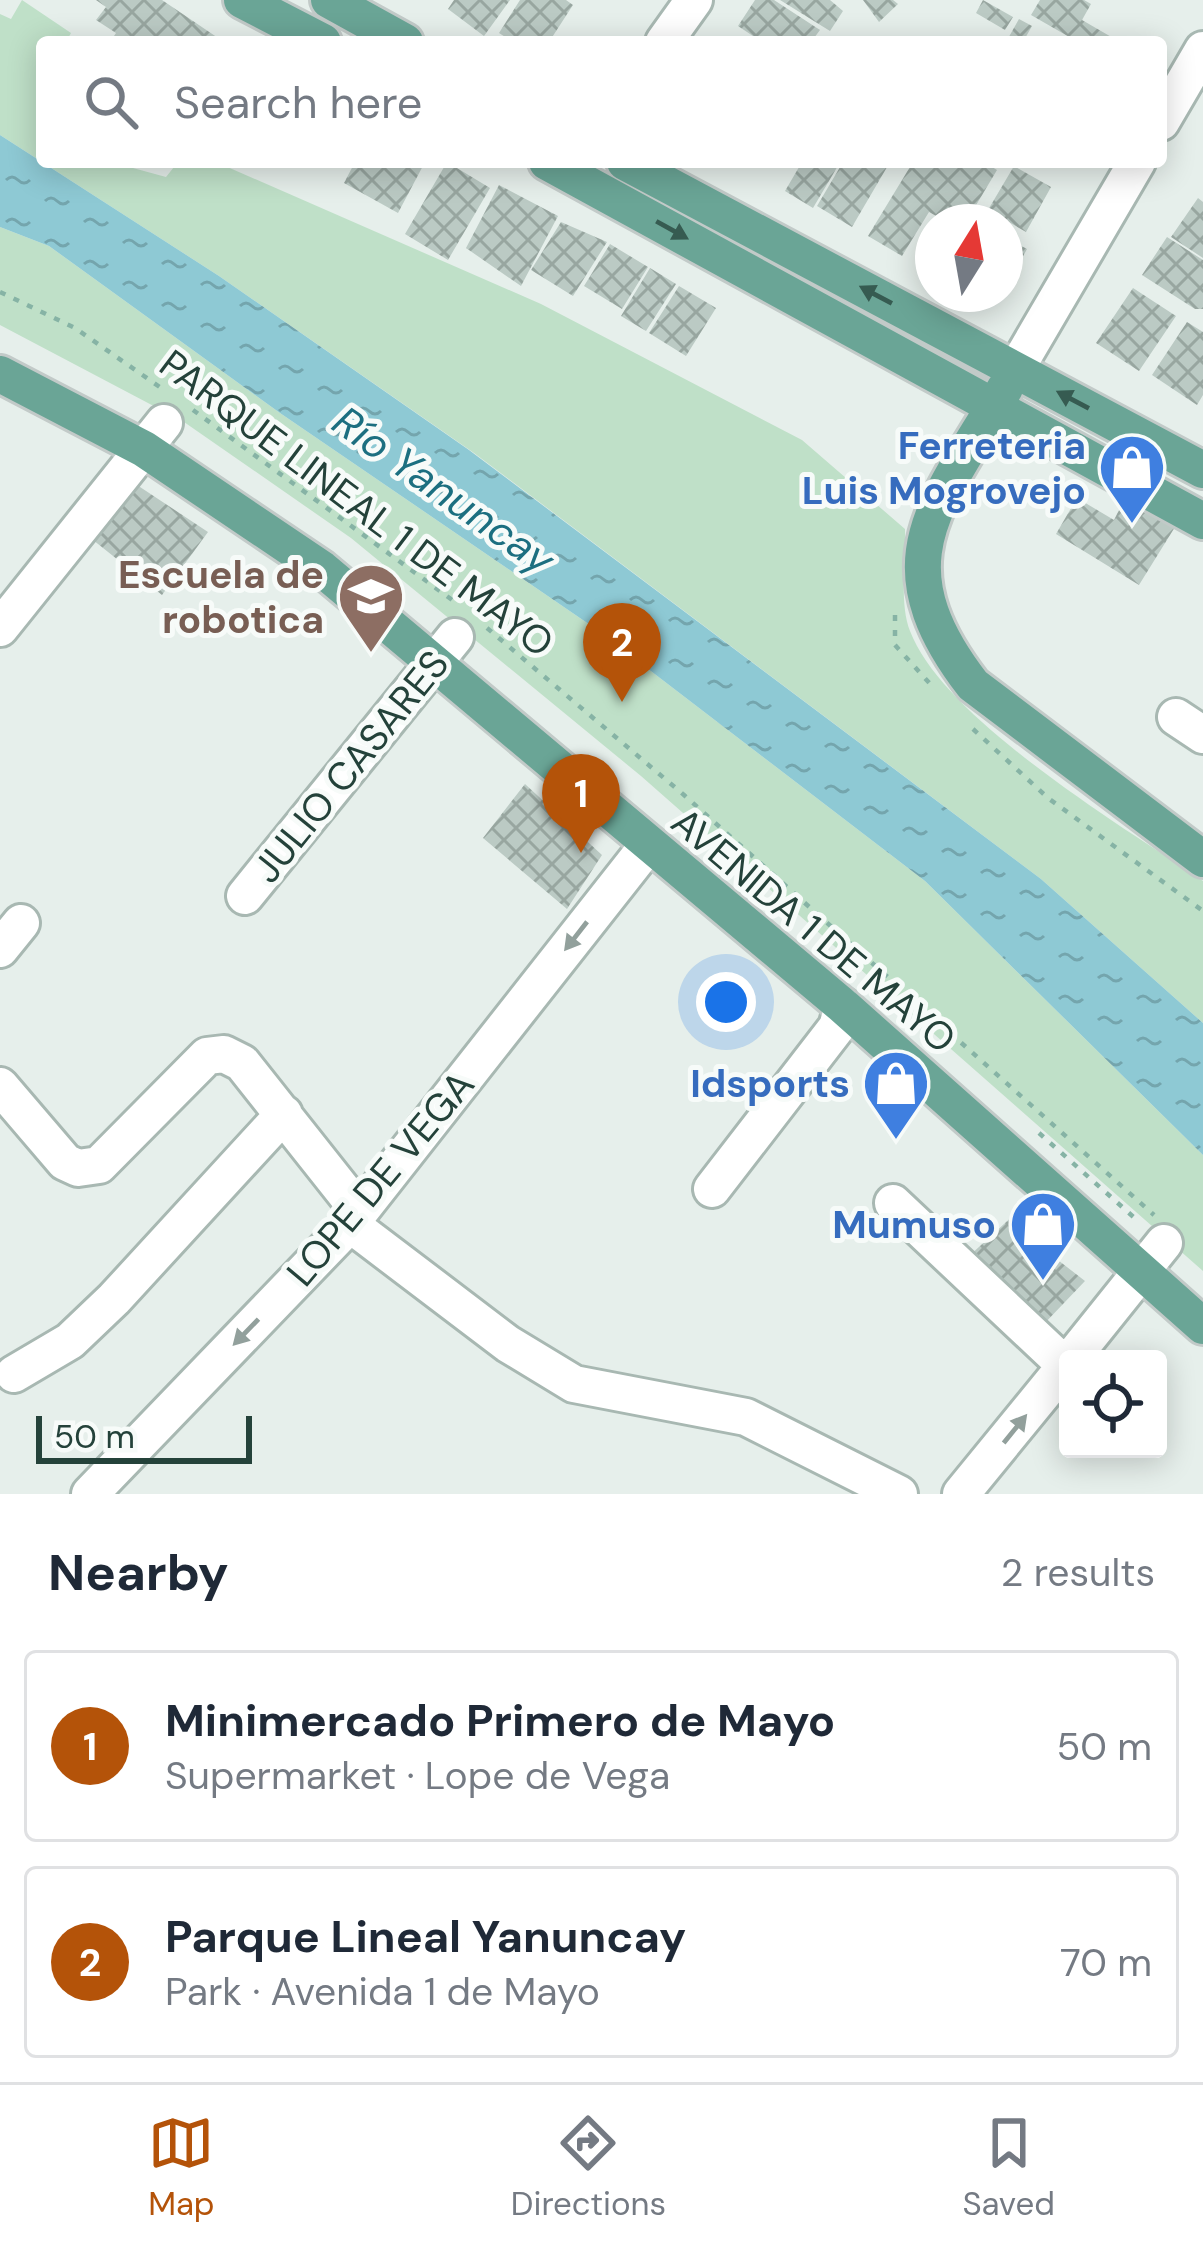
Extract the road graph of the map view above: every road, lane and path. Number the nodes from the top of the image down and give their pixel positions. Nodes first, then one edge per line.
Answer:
1 (242, 0) edge
2 (328, 0) edge
3 (694, 0) edge
4 (311, 36) edge
5 (394, 36) edge
6 (668, 36) edge
7 (1203, 50) edge
8 (1167, 112) edge
9 (568, 168) edge
10 (636, 168) edge
11 (1134, 168) edge
12 (0, 292) edge
13 (1016, 369) junction
14 (0, 374) edge
15 (994, 407) junction
16 (165, 417) junction
17 (1203, 470) edge
18 (1203, 521) edge
19 (0, 628) edge
20 (458, 633) junction
21 (649, 844) junction
22 (1203, 859) edge
23 (245, 896) dead end
24 (843, 1006) junction
25 (0, 1086) edge
26 (284, 1114) junction
27 (712, 1189) dead end
28 (892, 1203) dead end
29 (355, 1218) junction
30 (1158, 1246) junction
31 (1203, 1326) edge
32 (1078, 1350) edge
33 (1059, 1355) edge
34 (14, 1374) dead end
35 (1059, 1374) edge
36 (91, 1494) edge
37 (899, 1494) edge
38 (961, 1494) edge

1 - 4 main road
2 - 5 main road
3 - 6 street
7 - 8 street
9 -> 15 main road
13 -> 10 main road
11 - 13 street
12 - 16 path, PARQUE LINEAL 1 DE MAYO
13 - 15 main road
17 -> 13 main road
14 - 16 main road, AVENIDA 1 DE MAYO
15 - 18 main road
15 - 22 main road
16 - 19 street
16 - 20 path, PARQUE LINEAL 1 DE MAYO
16 - 20 main road, AVENIDA 1 DE MAYO
20 - 21 main road, AVENIDA 1 DE MAYO
20 - 23 street, JULIO CASARES
20 - 30 path, PARQUE LINEAL 1 DE MAYO
21 - 24 main road, AVENIDA 1 DE MAYO
21 -> 29 street, LOPE DE VEGA
24 - 27 street
24 - 30 main road, AVENIDA 1 DE MAYO
25 - 26 street
26 - 29 street
26 - 34 street
28 - 33 street
29 -> 36 street, LOPE DE VEGA
29 - 37 street
30 - 31 main road, AVENIDA 1 DE MAYO
30 - 32 street
38 -> 35 street

